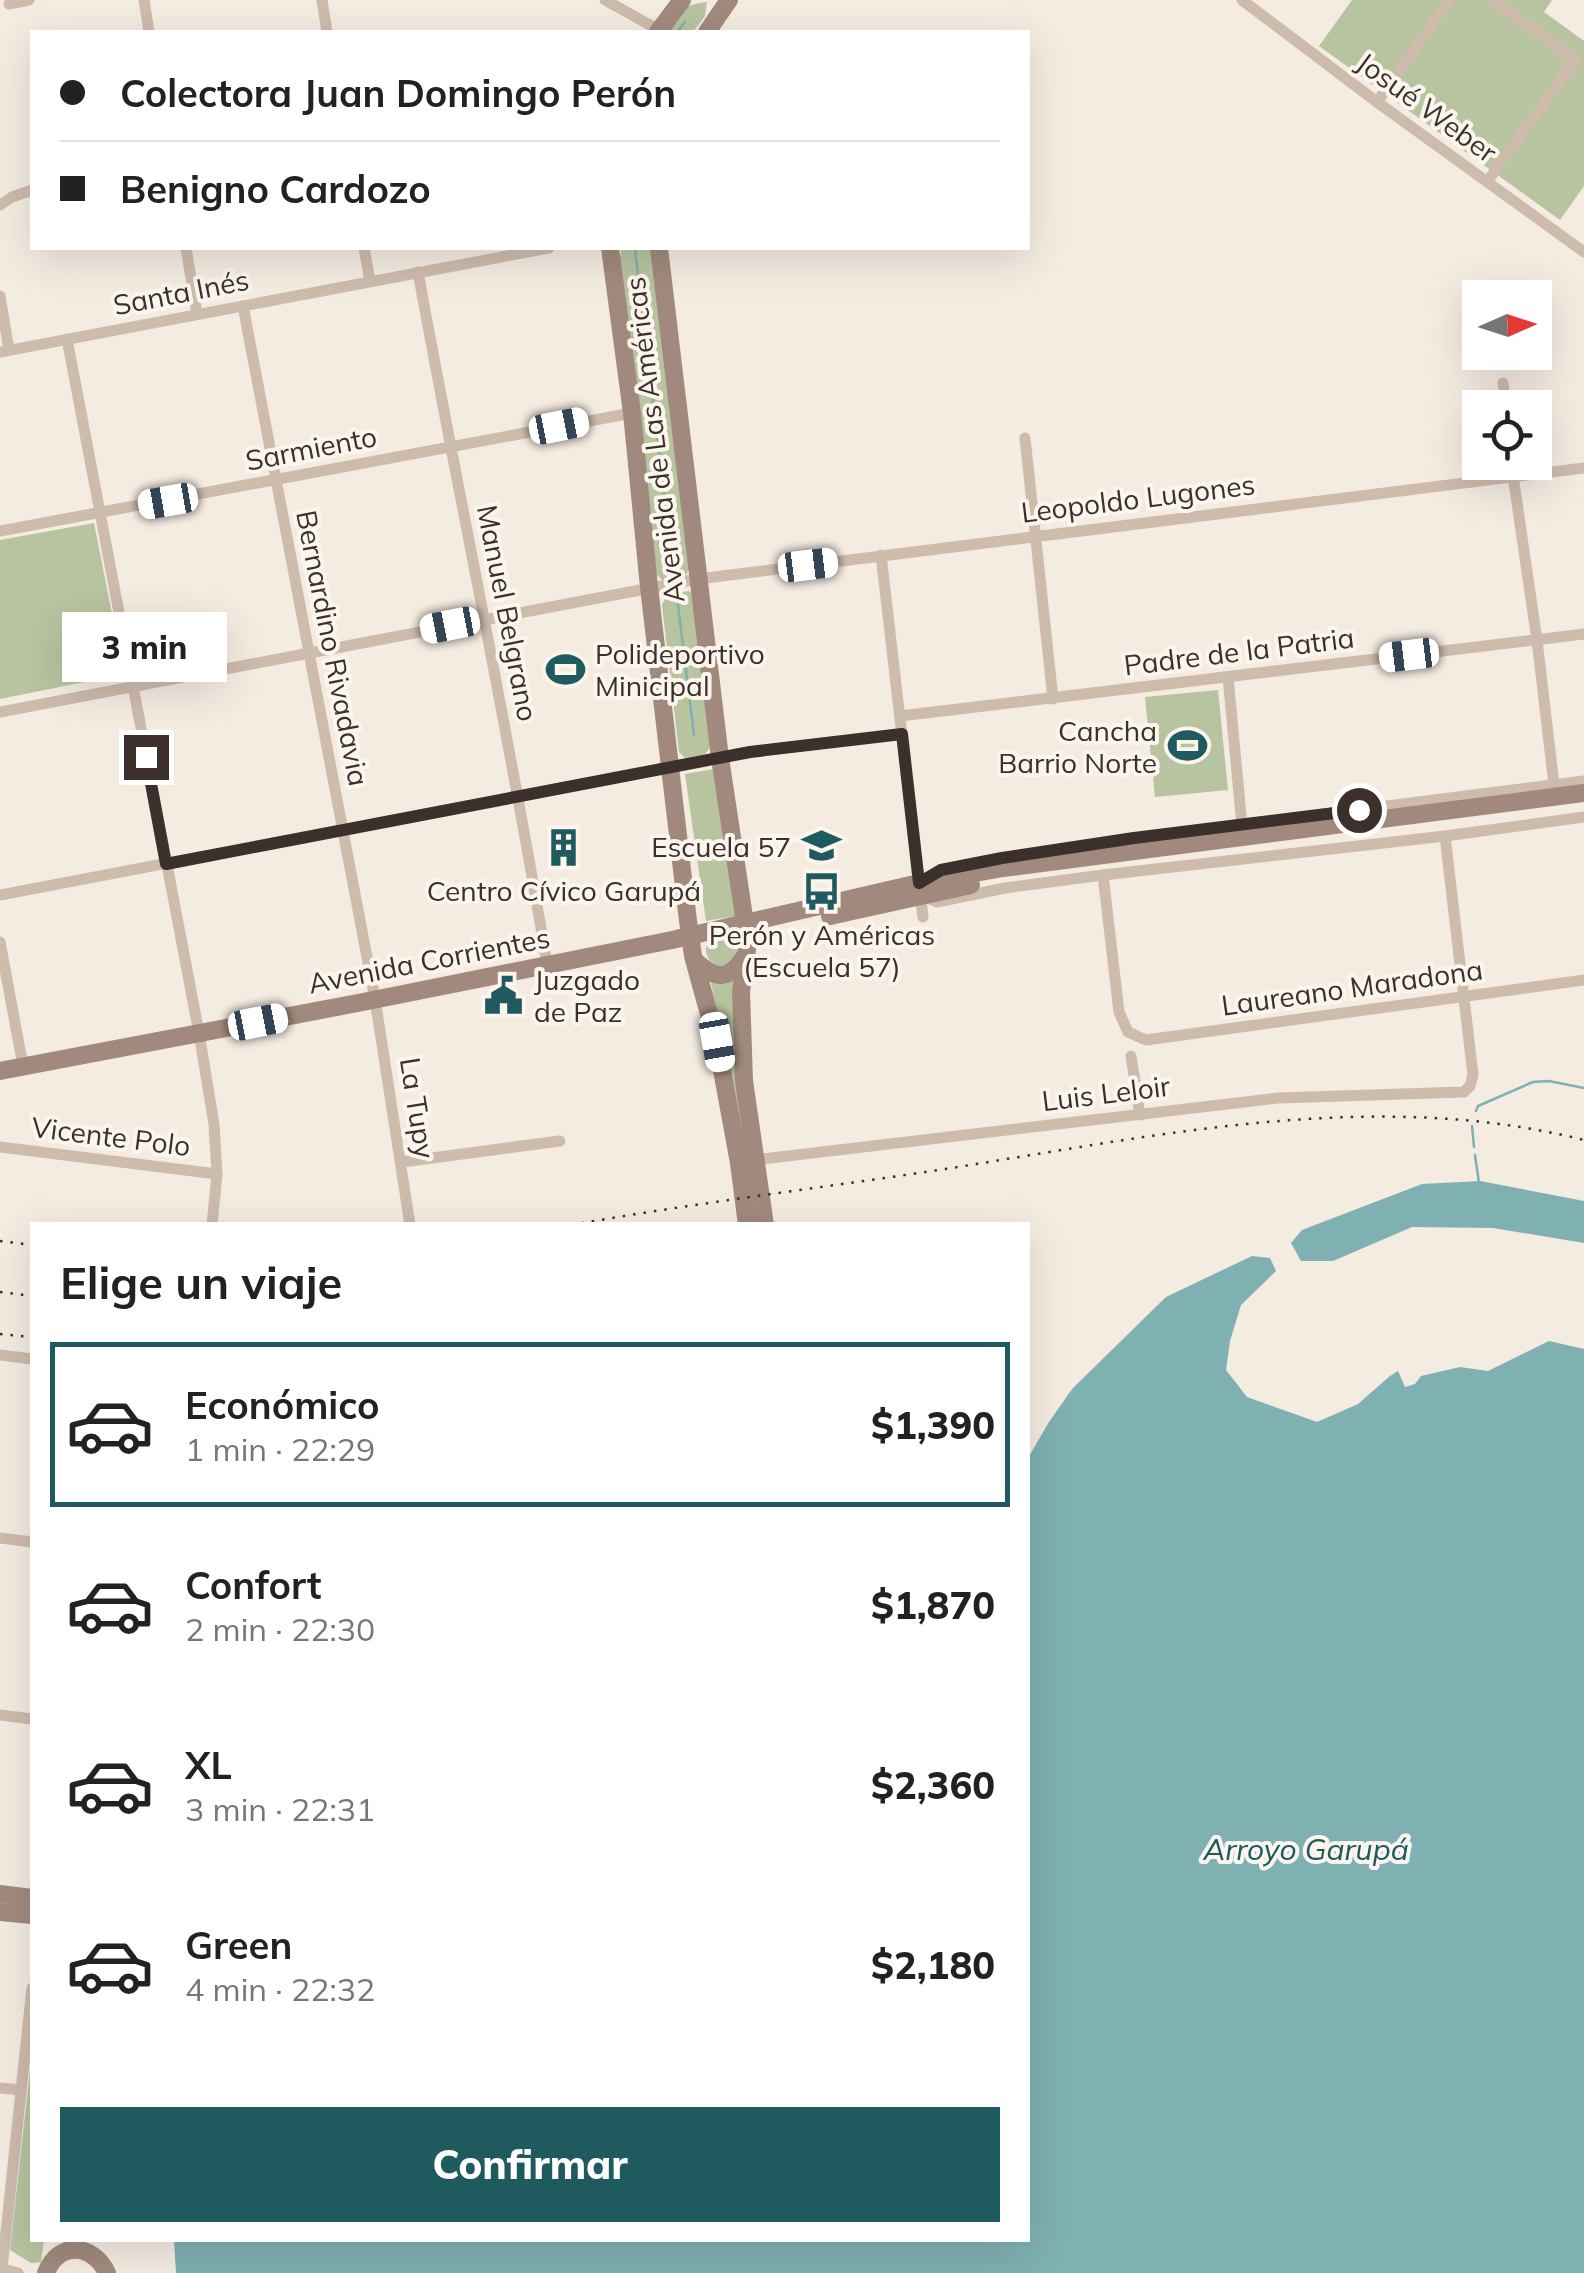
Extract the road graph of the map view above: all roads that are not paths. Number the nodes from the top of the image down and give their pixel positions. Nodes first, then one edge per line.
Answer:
1 (29, 0) edge
2 (144, 0) edge
3 (322, 0) edge
4 (604, 0) edge
5 (682, 0) edge
6 (729, 0) edge
7 (1242, 0) edge
8 (1450, 0) edge
9 (1494, 0) edge
10 (9, 4) dead end
11 (150, 30) edge
12 (328, 30) edge
13 (656, 30) edge
14 (659, 30) edge
15 (708, 30) edge
16 (1377, 102) junction
17 (1487, 182) junction
18 (30, 191) edge
19 (0, 204) edge
20 (186, 250) edge
21 (364, 250) edge
22 (538, 250) edge
23 (610, 250) edge
24 (659, 250) edge
25 (1584, 252) edge
26 (418, 272) junction
27 (370, 282) junction
28 (0, 296) edge
29 (243, 306) junction
30 (197, 314) junction
31 (67, 339) junction
32 (4, 351) edge
33 (1503, 383) dead end
34 (1504, 390) edge
35 (632, 413) junction
36 (1024, 438) dead end
37 (450, 447) junction
38 (1584, 468) edge
39 (1552, 472) edge
40 (276, 480) junction
41 (1488, 480) edge
42 (1512, 480) edge
43 (100, 513) junction
44 (0, 531) edge
45 (1037, 536) junction
46 (881, 556) junction
47 (698, 579) junction
48 (649, 586) junction
49 (486, 618) junction
50 (1584, 634) edge
51 (1537, 640) junction
52 (308, 652) junction
53 (1228, 677) junction
54 (133, 686) junction
55 (1053, 699) junction
56 (0, 712) edge
57 (900, 716) junction
58 (902, 734) junction
59 (720, 758) junction
60 (671, 767) junction
61 (1584, 781) edge
62 (1554, 785) junction
63 (1584, 792) edge
64 (517, 797) junction
65 (1584, 805) edge
66 (1584, 817) edge
67 (1242, 826) junction
68 (342, 830) junction
69 (1445, 836) junction
70 (166, 864) junction
71 (1103, 875) junction
72 (920, 889) junction
73 (0, 895) edge
74 (923, 917) dead end
75 (745, 929) junction
76 (690, 934) junction
77 (0, 942) edge
78 (746, 955) junction
79 (695, 961) junction
80 (547, 964) junction
81 (1584, 980) edge
82 (1464, 998) junction
83 (374, 999) junction
84 (199, 1033) junction
85 (1131, 1056) dead end
86 (22, 1066) junction
87 (0, 1070) edge
88 (1140, 1115) junction
89 (560, 1140) dead end
90 (0, 1147) edge
91 (402, 1162) junction
92 (747, 1162) junction
93 (217, 1174) junction
94 (212, 1222) edge
95 (410, 1222) edge
96 (747, 1222) edge
97 (764, 1222) edge
98 (0, 1356) edge
99 (30, 1359) edge
100 (0, 1538) edge
101 (30, 1542) edge
102 (0, 1715) edge
103 (30, 1719) edge
104 (0, 1894) edge
105 (30, 1898) edge
106 (0, 1912) edge
107 (30, 1915) edge
108 (30, 2005) edge
109 (0, 2088) edge
110 (20, 2090) junction
111 (94, 2248) edge
112 (53, 2257) edge
113 (1, 2268) edge
114 (18, 2273) edge
115 (107, 2273) edge

1 - 10 street
2 - 11 street
3 - 12 street
4 - 13 street
5 - 14 main road
6 - 15 main road
7 - 16 street, Josué Weber
8 - 16 street
9 - 17 street
16 - 17 street, Josué Weber
17 - 25 street, Josué Weber
18 - 19 street
20 - 30 street
21 - 27 street
22 - 26 street, Santa Inés
23 - 35 main road, Avenida de Las Américas
24 - 47 main road, Avenida de Las Américas
26 - 27 street, Santa Inés
26 - 37 street, Manuel Belgrano
27 - 29 street, Santa Inés
28 - 32 street
29 - 30 street, Santa Inés
29 - 40 street, Bernardino Rivadavia
30 - 31 street, Santa Inés
31 - 32 street, Santa Inés
31 - 43 street
33 - 34 street
35 - 37 street, Sarmiento
35 - 48 main road, Avenida de Las Américas
36 - 45 street
37 - 40 street, Sarmiento
37 - 49 street, Manuel Belgrano
38 - 39 street, Leopoldo Lugones
40 - 43 street, Sarmiento
40 - 52 street, Bernardino Rivadavia
41 - 45 street, Leopoldo Lugones
42 - 51 street
43 - 44 street, Sarmiento
43 - 54 street
45 - 46 street, Leopoldo Lugones
45 - 55 street
46 - 47 street, Leopoldo Lugones
46 - 57 street
47 - 48 street, Leopoldo Lugones
47 - 59 main road, Avenida de Las Américas
48 - 49 street, Leopoldo Lugones
48 - 60 main road, Avenida de Las Américas
49 - 52 street, Leopoldo Lugones
49 - 64 street, Manuel Belgrano
50 - 51 street, Padre de la Patria
51 - 53 street, Padre de la Patria
51 - 62 street
52 - 54 street, Leopoldo Lugones
52 - 68 street, Bernardino Rivadavia
53 - 55 street, Padre de la Patria
53 - 67 street
54 - 56 street, Leopoldo Lugones
54 - 70 street
55 - 57 street, Padre de la Patria
57 - 58 street
58 - 59 street
58 - 72 street
59 - 60 street
59 - 75 main road, Avenida de Las Américas
60 - 64 street
60 - 76 main road, Avenida de Las Américas
61 - 62 street
62 - 67 street
63 - 72 main road
64 - 68 street
64 - 80 street, Manuel Belgrano
65 - 72 main road
66 - 69 street
67 - 72 street
68 - 70 street
68 - 83 street, Bernardino Rivadavia
69 - 71 street
69 - 82 street
70 - 73 street
70 - 84 street
71 - 72 street
71 - 82 street, Laureano Maradona
72 - 74 street
72 - 75 main road, Avenida Corrientes
75 - 76 main road, Avenida Corrientes
75 - 78 main road, Avenida de Las Américas
76 - 79 main road, Avenida de Las Américas
76 - 80 main road, Avenida Corrientes
77 - 86 street
78 - 79 main road
78 - 92 main road, Avenida de Las Américas
79 - 92 main road, Avenida de Las Américas
80 - 83 main road, Avenida Corrientes
81 - 82 street, Laureano Maradona
82 - 88 street, Luis Leloir
83 - 84 main road, Avenida Corrientes
83 - 91 street, La Tupy
84 - 86 main road, Avenida Corrientes
84 - 93 street
85 - 88 street
86 - 87 main road, Avenida Corrientes
88 - 92 street, Luis Leloir
89 - 91 street
90 - 93 street, Vicente Polo
91 - 95 street, La Tupy
92 - 96 main road
92 - 97 main road
93 - 94 street
98 - 99 street
100 - 101 street
102 - 103 street
104 - 105 main road
106 - 107 main road
108 - 110 street
109 - 110 street
110 - 113 street
111 - 112 main road
111 - 115 main road
113 - 114 street

